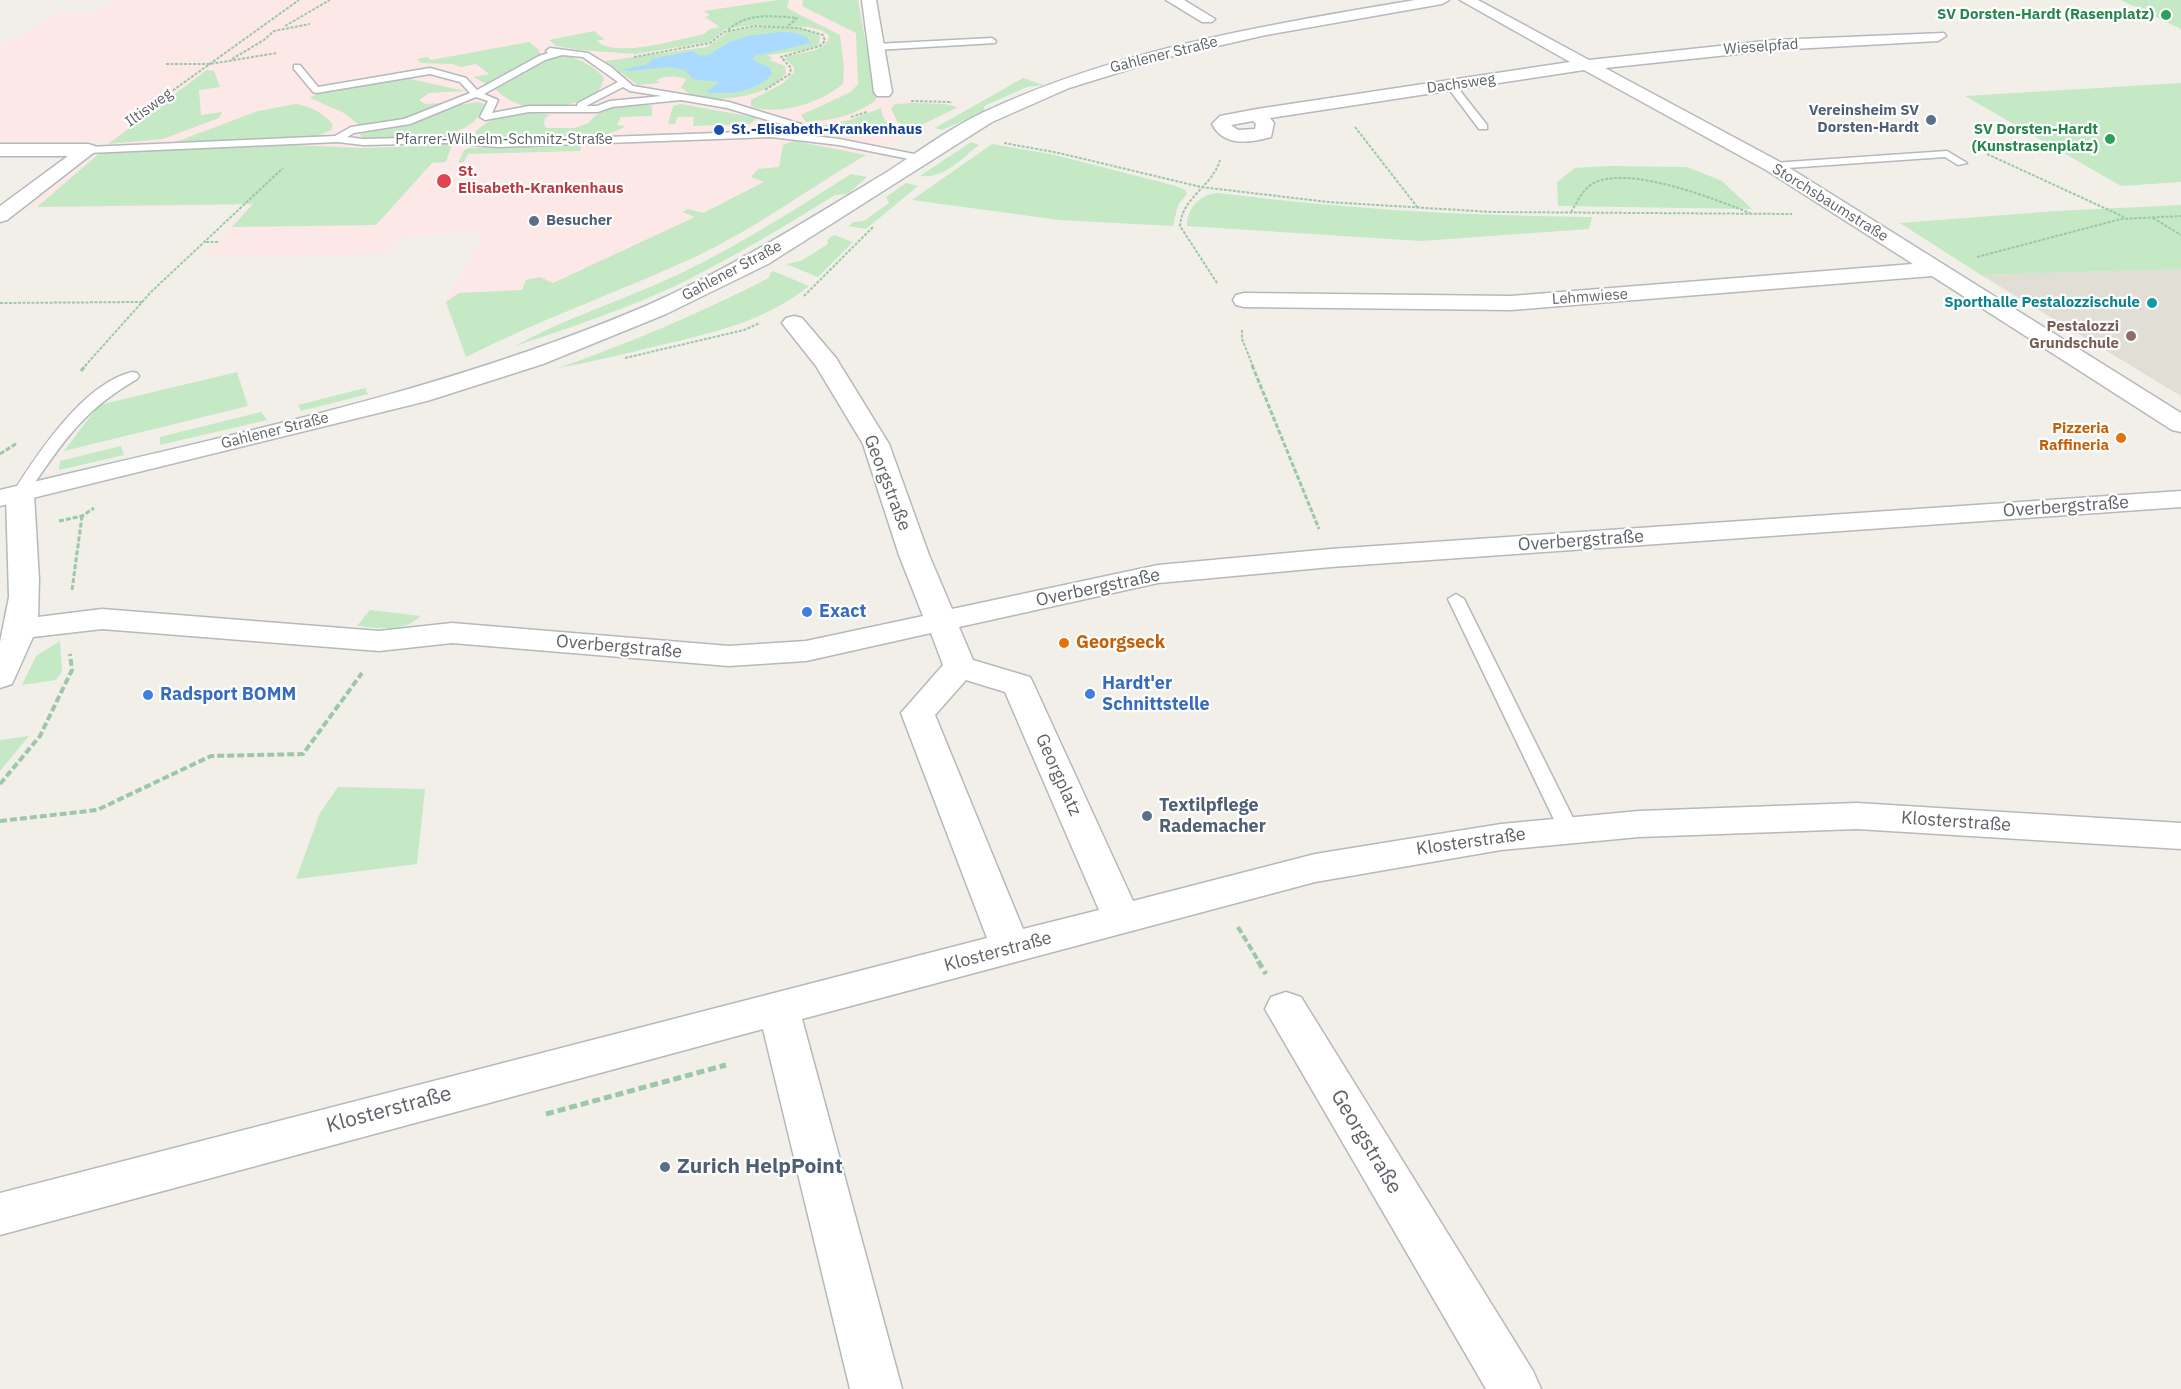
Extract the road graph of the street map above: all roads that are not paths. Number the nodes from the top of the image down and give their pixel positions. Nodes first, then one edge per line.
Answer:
1 (869, 0) edge
2 (1173, 0) edge
3 (1442, 0) edge
4 (1467, 0) edge
5 (1207, 19) dead end
6 (1938, 36) dead end
7 (992, 41) dead end
8 (876, 47) junction
9 (1586, 65) junction
10 (297, 67) dead end
11 (622, 84) junction
12 (1451, 85) junction
13 (883, 92) dead end
14 (476, 94) junction
15 (677, 98) junction
16 (493, 100) junction
17 (575, 108) junction
18 (529, 110) junction
19 (485, 117) junction
20 (476, 125) dead end
21 (1484, 127) dead end
22 (467, 133) dead end
23 (791, 135) junction
24 (1236, 135) road end
25 (338, 139) junction
26 (459, 141) junction
27 (0, 150) edge
28 (88, 150) junction
29 (919, 158) junction
30 (1962, 163) dead end
31 (1773, 166) junction
32 (0, 216) edge
33 (1935, 269) junction
34 (1244, 300) road end
35 (794, 323) dead end
36 (132, 376) dead end
37 (2181, 424) edge
38 (10, 496) edge
39 (2181, 499) edge
40 (1456, 600) dead end
41 (943, 622) junction
42 (20, 629) junction
43 (960, 667) junction
44 (0, 677) edge
45 (1569, 830) junction
46 (2181, 836) edge
47 (1122, 919) junction
48 (1011, 949) junction
49 (779, 1009) junction
50 (1286, 1009) road end
51 (0, 1214) edge
52 (876, 1389) edge
53 (1515, 1389) edge

1 - 8 street
2 - 5 street
3 - 29 street, Gahlener Straße
4 - 9 street, Storchsbaumstraße
6 - 9 street, Wieselpfad
7 - 8 lane
8 - 13 street
9 - 12 street, Dachsweg
9 - 31 street, Storchsbaumstraße
10 - 14 lane
11 - 14 lane
11 - 15 lane
11 - 17 lane
12 - 21 lane
12 - 24 street, Dachsweg
14 - 16 lane
14 - 25 lane
15 - 17 lane
15 - 23 lane
16 - 18 lane
16 - 19 lane
17 - 18 lane
18 - 19 lane
19 - 20 lane
22 - 26 lane
23 - 26 lane, Pfarrer-Wilhelm-Schmitz-Straße
23 - 29 lane, Pfarrer-Wilhelm-Schmitz-Straße
25 - 26 lane, Pfarrer-Wilhelm-Schmitz-Straße
25 - 28 lane, Pfarrer-Wilhelm-Schmitz-Straße
27 - 28 street
28 - 32 street
29 - 38 street, Gahlener Straße
30 - 31 lane
31 - 33 street, Storchsbaumstraße
33 - 34 street, Lehmwiese
33 - 37 street, Storchsbaumstraße
35 - 41 street, Georgstraße
36 - 38 lane
38 - 42 street
39 - 41 street, Overbergstraße
40 - 45 lane
41 - 42 street, Overbergstraße
41 - 43 street
42 - 44 street
43 - 47 street, Georgplatz
43 - 48 street
45 - 46 street, Klosterstraße
45 - 47 street, Klosterstraße
47 - 48 street, Klosterstraße
48 - 49 street, Klosterstraße
49 - 51 street, Klosterstraße
49 - 52 street
50 - 53 street, Georgstraße

